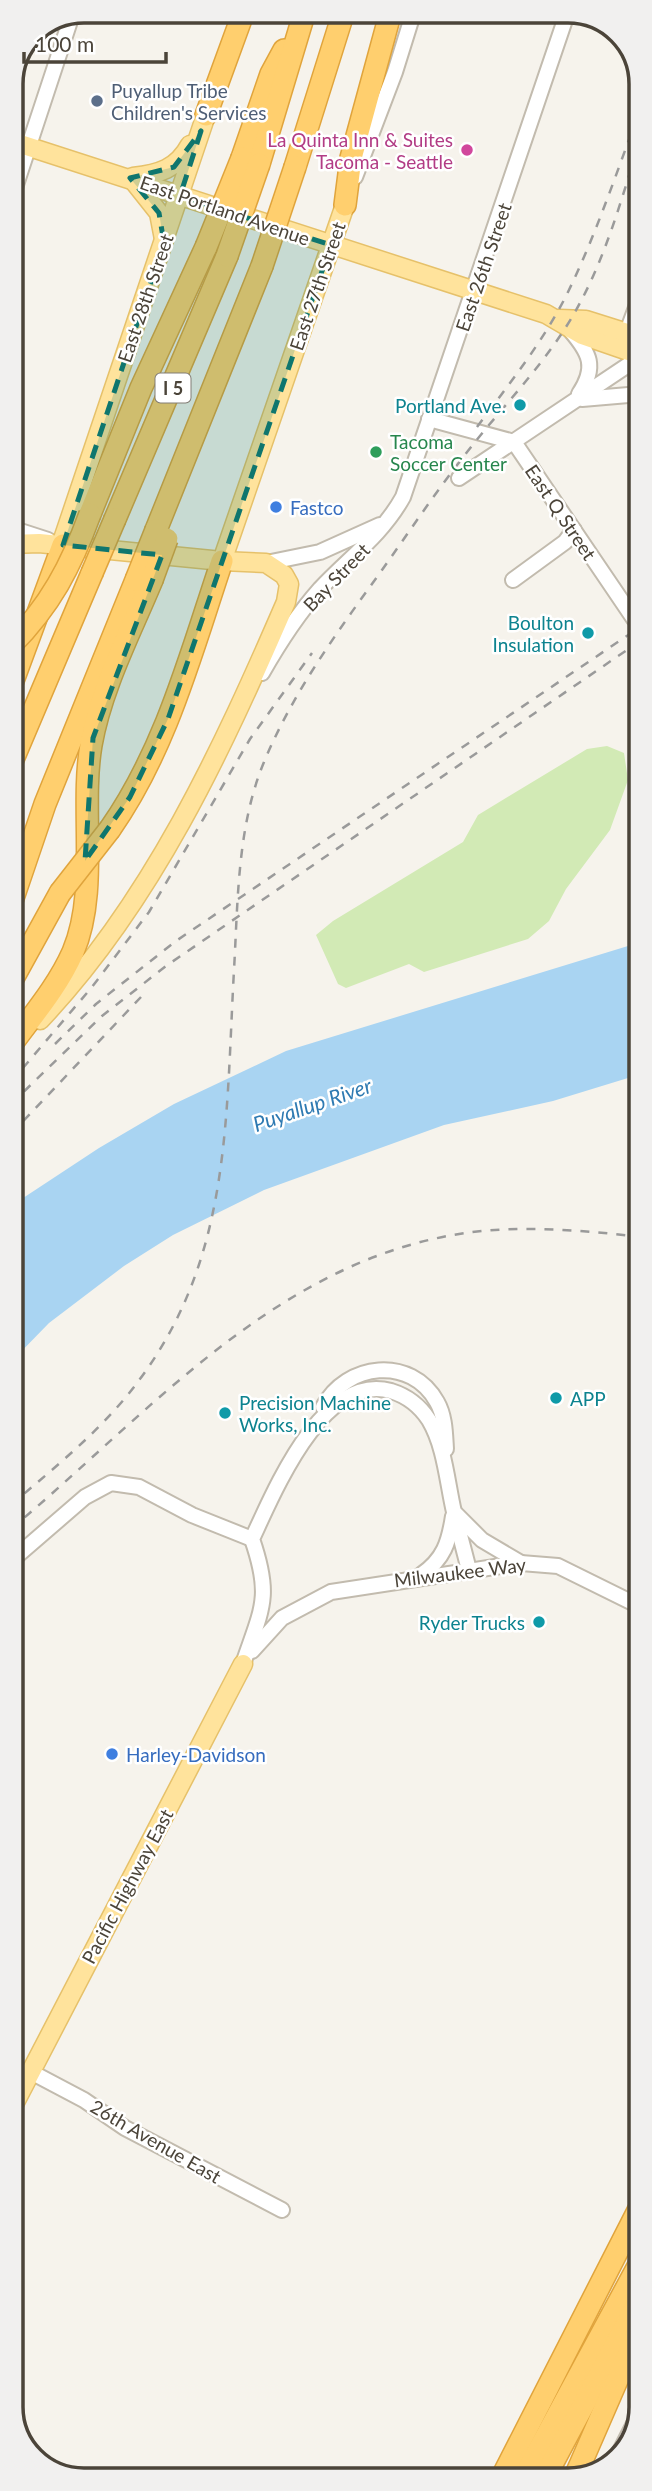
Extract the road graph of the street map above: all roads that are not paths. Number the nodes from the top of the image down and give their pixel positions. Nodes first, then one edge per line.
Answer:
1 (233, 23) edge
2 (240, 23) edge
3 (301, 23) edge
4 (340, 23) edge
5 (388, 23) edge
6 (410, 23) edge
7 (564, 23) edge
8 (68, 25) edge
9 (203, 123) junction
10 (23, 134) edge
11 (23, 145) edge
12 (250, 161) junction
13 (130, 177) junction
14 (180, 196) junction
15 (345, 205) junction
16 (164, 243) junction
17 (331, 245) junction
18 (475, 291) junction
19 (559, 318) junction
20 (629, 333) edge
21 (629, 338) edge
22 (603, 342) junction
23 (629, 355) edge
24 (629, 366) edge
25 (629, 394) edge
26 (574, 401) junction
27 (429, 419) junction
28 (514, 442) junction
29 (459, 478) dead end
30 (238, 516) junction
31 (390, 519) junction
32 (574, 530) junction
33 (23, 532) edge
34 (23, 544) edge
35 (63, 545) junction
36 (222, 561) junction
37 (259, 562) junction
38 (144, 580) junction
39 (513, 580) dead end
40 (629, 612) edge
41 (23, 627) edge
42 (23, 633) edge
43 (23, 653) edge
44 (23, 736) edge
45 (218, 753) junction
46 (23, 864) edge
47 (23, 960) edge
48 (23, 1028) edge
49 (23, 1038) edge
50 (318, 1421) junction
51 (448, 1478) junction
52 (454, 1511) junction
53 (253, 1539) junction
54 (23, 1551) edge
55 (521, 1563) junction
56 (469, 1570) junction
57 (419, 1576) junction
58 (629, 1601) edge
59 (243, 1664) junction
60 (31, 2072) junction
61 (23, 2087) edge
62 (282, 2210) dead end
63 (629, 2229) edge
64 (629, 2240) edge
65 (629, 2283) edge
66 (629, 2320) edge
67 (575, 2337) junction
68 (629, 2353) edge
69 (579, 2467) edge
70 (507, 2468) edge
71 (529, 2468) edge
72 (550, 2468) edge

1 - 9 street, East 28th Street
2 - 9 highway
3 - 12 highway, I 5
4 - 38 highway, bridge
5 - 15 highway
6 - 15 street, East 27th Street
7 - 18 street, East 26th Street
8 - 10 street
9 - 13 main road
9 - 14 main road, East 28th Street
11 - 13 main road, East Portland Avenue
12 - 42 highway, bridge
12 - 44 highway, I 5, bridge
13 - 14 main road, East Portland Avenue
13 - 16 main road
14 - 16 main road, East 28th Street
14 - 17 main road, East Portland Avenue
15 - 17 main road, East 27th Street
16 - 35 main road, East 28th Street
17 - 18 main road, East Portland Avenue
17 - 30 main road, East 27th Street
18 - 19 main road, East Portland Avenue
18 - 27 street, East 26th Street
19 - 20 main road, East Portland Avenue
19 - 22 main road, East Portland Avenue
19 - 26 street
21 - 22 street
22 - 23 main road, East Portland Avenue
24 - 26 street
25 - 26 street
26 - 28 street
27 - 28 street
27 - 31 street, East 26th Street
28 - 29 street
28 - 32 street, East Q Street
30 - 36 main road, East 27th Street
30 - 37 main road
31 - 37 street, Bay Street
31 - 45 street, Bay Street
32 - 39 street
32 - 40 street, East Q Street
33 - 35 street
34 - 35 main road, Bay Street
35 - 36 main road, Bay Street
35 - 41 main road
35 - 43 highway
36 - 37 main road, Bay Street
36 - 47 highway, bridge
37 - 45 main road, Bay Street
38 - 46 highway
38 - 48 highway
45 - 49 main road, Bay Street
50 - 51 street
50 - 51 street
50 - 53 street
51 - 52 street
52 - 55 street
52 - 56 street
52 - 57 street
53 - 54 street
53 - 59 street
55 - 56 street, Milwaukee Way
55 - 58 street, Milwaukee Way
56 - 57 street, Milwaukee Way
57 - 59 street, Milwaukee Way
59 - 60 main road, Pacific Highway East
60 - 61 main road, Pacific Highway East
60 - 62 street, 26th Avenue East
63 - 67 highway
64 - 67 highway
65 - 71 highway
66 - 72 highway
67 - 70 highway
68 - 69 highway

